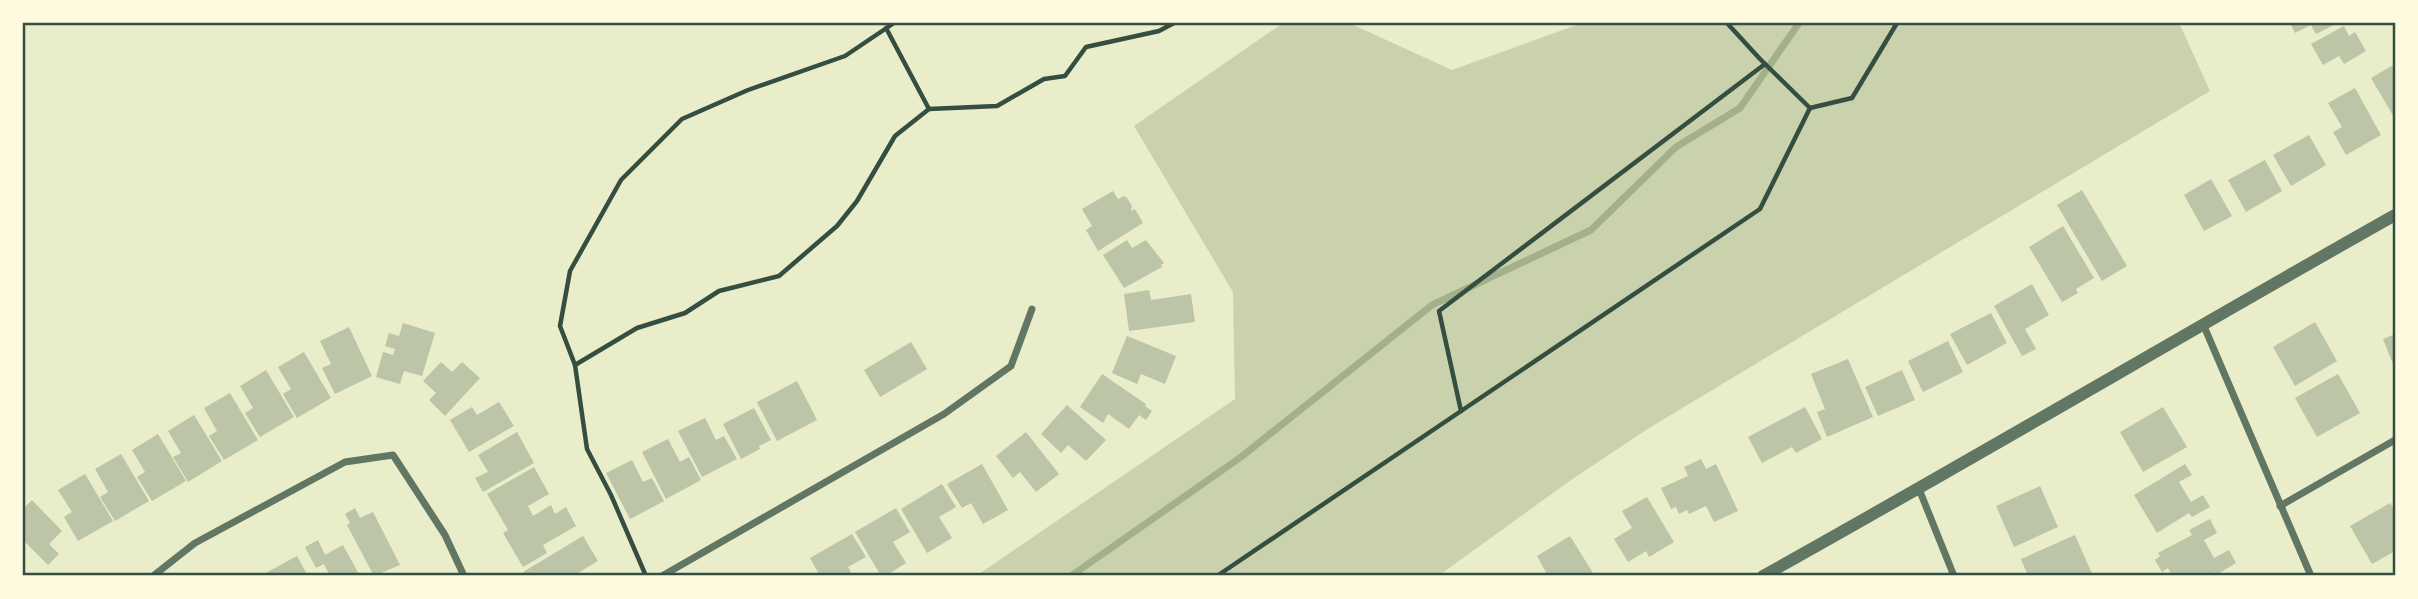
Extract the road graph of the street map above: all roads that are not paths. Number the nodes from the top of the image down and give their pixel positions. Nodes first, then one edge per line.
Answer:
1 (2395, 215) edge
2 (1032, 310) dead end
3 (2203, 324) junction
4 (2395, 440) edge
5 (1919, 489) junction
6 (2280, 506) junction
7 (153, 576) edge
8 (464, 576) edge
9 (662, 576) edge
10 (1763, 576) edge
11 (1954, 576) edge
12 (2311, 576) edge

1 - 3 street
2 - 9 street
3 - 5 street
3 - 6 street
4 - 6 street
5 - 10 street
5 - 11 street
6 - 12 street
7 - 8 street

